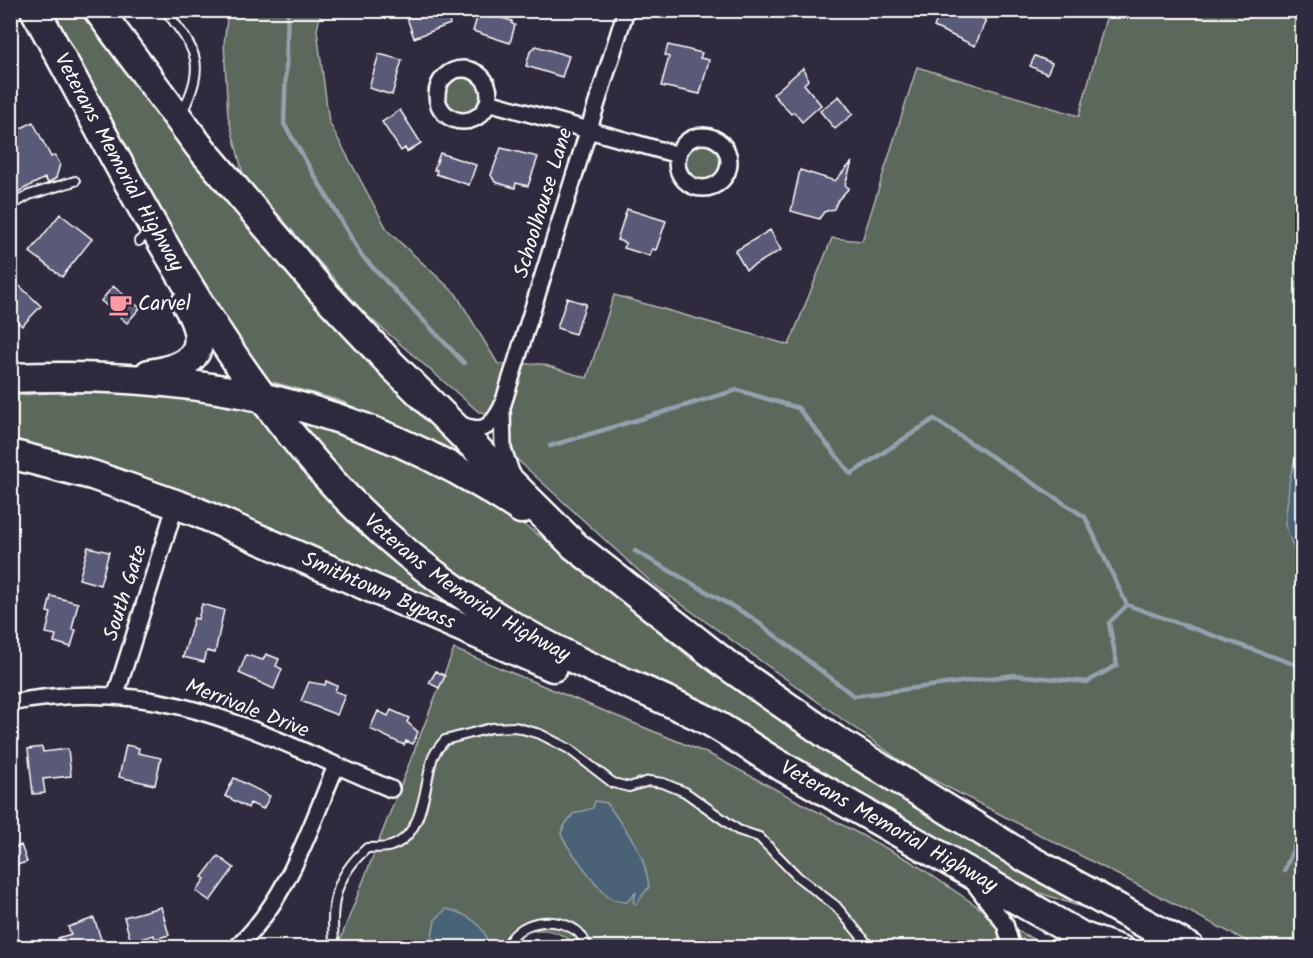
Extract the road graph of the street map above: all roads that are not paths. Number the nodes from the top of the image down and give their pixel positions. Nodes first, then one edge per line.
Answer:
1 (35, 10) edge
2 (98, 10) edge
3 (165, 10) edge
4 (626, 10) edge
5 (488, 102) dead end
6 (179, 120) junction
7 (588, 131) junction
8 (678, 155) dead end
9 (124, 171) junction
10 (75, 181) dead end
11 (10, 206) edge
12 (10, 378) edge
13 (114, 378) junction
14 (261, 396) junction
15 (502, 407) junction
16 (444, 417) junction
17 (10, 454) edge
18 (515, 487) junction
19 (176, 504) junction
20 (575, 546) junction
21 (116, 694) junction
22 (10, 703) edge
23 (773, 761) junction
24 (336, 766) junction
25 (391, 789) dead end
26 (961, 867) junction
27 (1070, 929) junction
28 (236, 948) edge
29 (335, 948) edge
30 (507, 948) edge
31 (588, 948) edge
32 (871, 948) edge
33 (1012, 948) edge
34 (1102, 948) edge
35 (1123, 948) edge
36 (1190, 948) edge

1 - 9 highway, Veterans Memorial Highway
2 - 6 highway, Veterans Memorial Highway
3 - 6 lane
4 - 7 street, Schoolhouse Lane
5 - 7 street
6 - 16 highway, Veterans Memorial Highway
7 - 8 street
7 - 15 street, Schoolhouse Lane
9 - 13 highway
9 - 14 highway, Veterans Memorial Highway
10 - 11 lane
12 - 13 highway
13 - 14 highway
14 - 20 highway
14 - 23 highway, Veterans Memorial Highway
15 - 16 street, Schoolhouse Lane
15 - 18 street, Schoolhouse Lane
16 - 18 highway, Veterans Memorial Highway
17 - 19 highway, Smithtown Bypass
18 - 20 highway, Veterans Memorial Highway
19 - 21 street, South Gate
19 - 23 highway, Smithtown Bypass
20 - 36 highway, Veterans Memorial Highway
21 - 22 street, Merrivale Drive
21 - 24 street, Merrivale Drive
23 - 26 highway, Veterans Memorial Highway
24 - 25 street, Merrivale Drive
24 - 28 street
26 - 27 highway, Veterans Memorial Highway
26 - 33 street
27 - 34 highway, Veterans Memorial Highway
27 - 35 street
29 - 32 lane
30 - 31 lane

